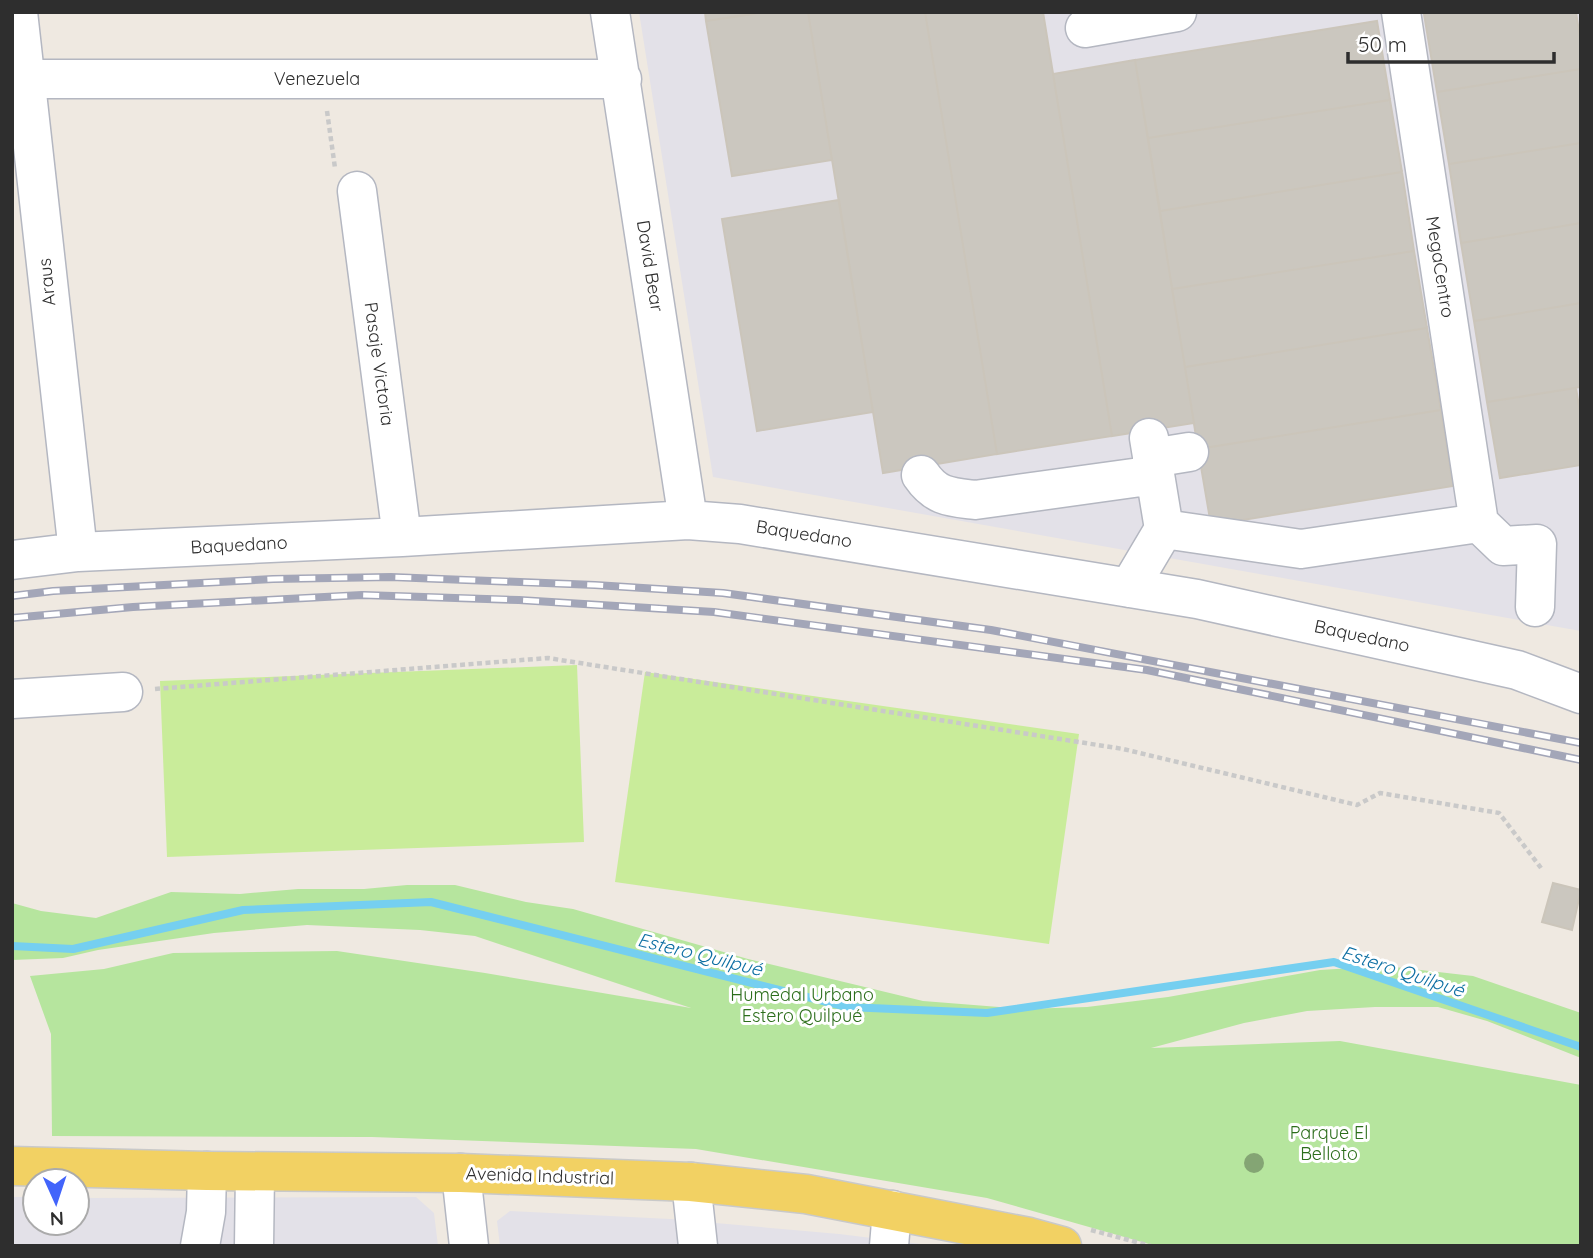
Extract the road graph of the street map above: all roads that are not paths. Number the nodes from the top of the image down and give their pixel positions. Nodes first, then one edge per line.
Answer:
1 (18, 12) edge
2 (610, 12) edge
3 (1177, 12) edge
4 (1401, 12) edge
5 (1085, 28) dead end
6 (19, 79) edge
7 (622, 79) junction
8 (357, 191) road end
9 (920, 475) dead end
10 (688, 520) junction
11 (1479, 523) junction
12 (1164, 529) junction
13 (402, 537) junction
14 (78, 552) junction
15 (12, 560) edge
16 (1129, 587) junction
17 (1535, 607) dead end
18 (123, 692) road end
19 (1581, 694) edge
20 (12, 699) edge
21 (12, 1166) edge
22 (207, 1171) junction
23 (254, 1172) junction
24 (461, 1173) junction
25 (691, 1182) junction
26 (891, 1228) edge
27 (963, 1235) edge
28 (200, 1246) edge
29 (254, 1246) edge
30 (469, 1246) edge
31 (698, 1246) edge
32 (1062, 1246) edge

1 - 6 street, Araus
2 - 7 street, David Bear
3 - 5 street
4 - 11 street, MegaCentro
6 - 7 street, Venezuela
6 - 14 street, Araus
7 - 10 street, David Bear
8 - 13 street, Pasaje Victoria
9 - 12 street
10 - 13 street, Baquedano
10 - 16 street, Baquedano
11 - 12 street
11 - 17 street
12 - 16 street
13 - 14 street, Baquedano
14 - 15 street, Baquedano
16 - 19 street, Baquedano
18 - 20 street
21 - 22 main road, Avenida Industrial
22 - 23 main road, Avenida Industrial
22 - 28 street
23 - 24 main road, Avenida Industrial
23 - 29 street
24 - 25 main road, Avenida Industrial
24 - 30 street
25 - 26 main road, Avenida Industrial
25 - 31 street
26 - 27 main road, Avenida Industrial
27 - 32 main road, Avenida Industrial

